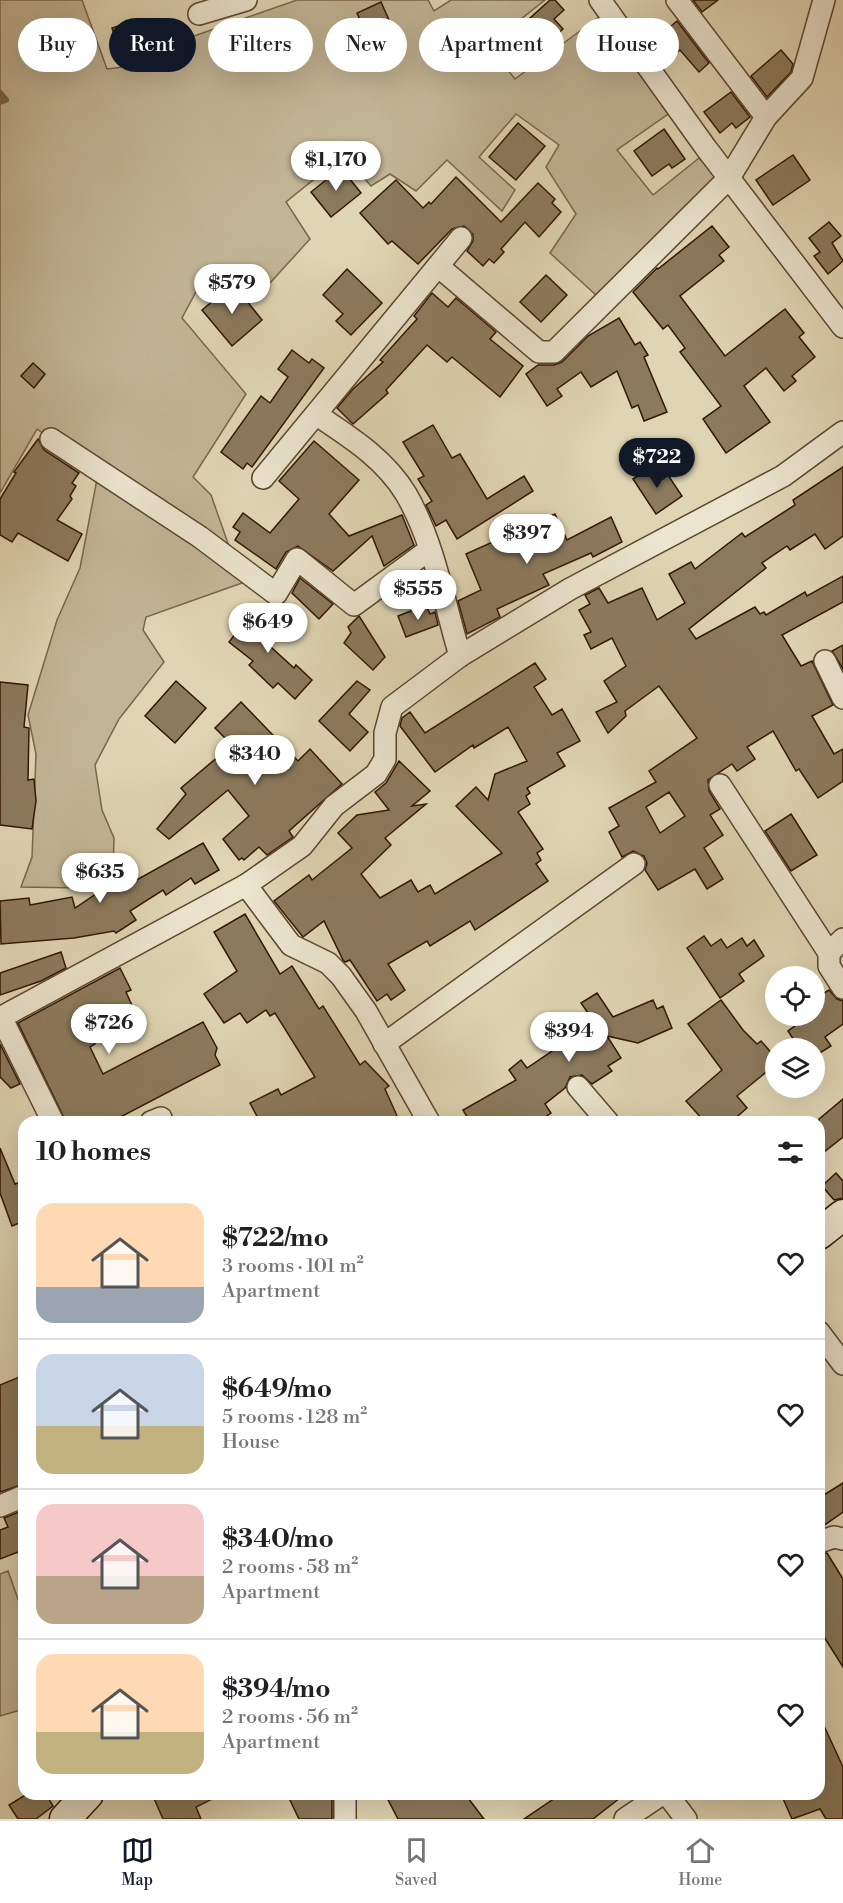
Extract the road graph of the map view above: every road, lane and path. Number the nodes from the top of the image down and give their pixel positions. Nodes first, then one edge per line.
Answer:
1 (246, 0) edge
2 (600, 0) edge
3 (677, 0) edge
4 (824, 0) edge
5 (199, 14) dead end
6 (766, 117) junction
7 (729, 178) junction
8 (461, 238) dead end
9 (438, 266) junction
10 (843, 327) edge
11 (317, 415) junction
12 (843, 432) edge
13 (51, 439) dead end
14 (263, 478) dead end
15 (429, 550) junction
16 (460, 656) junction
17 (825, 661) dead end
18 (843, 698) edge
19 (720, 785) dead end
20 (634, 864) dead end
21 (246, 885) junction
22 (836, 946) edge
23 (843, 988) edge
24 (0, 1017) edge
25 (384, 1044) junction
26 (579, 1087) dead end
27 (50, 1116) edge
28 (426, 1116) edge
29 (603, 1116) edge
30 (843, 1215) edge
31 (825, 1229) edge
32 (825, 1340) edge
33 (843, 1364) edge
34 (18, 1498) edge
35 (0, 1506) edge
36 (843, 1539) edge
37 (825, 1540) edge
38 (82, 1800) edge
39 (345, 1800) edge
40 (653, 1800) edge
41 (672, 1800) edge
42 (65, 1819) edge
43 (345, 1819) edge
44 (626, 1819) edge
45 (686, 1819) edge

1 - 5 street
2 - 7 street
3 - 6 street
4 - 6 street
6 - 7 street
7 - 9 street
7 - 10 street
8 - 9 street
9 - 11 street
11 - 14 street
11 - 15 street
12 - 16 street
13 - 15 street
15 - 16 street
16 - 21 street
17 - 18 street
19 - 22 street
20 - 25 street
21 - 24 street
21 - 25 street
22 - 23 street
24 - 27 street
25 - 28 street
26 - 29 street
30 - 31 main road
32 - 33 street
34 - 35 street
36 - 37 street
38 - 42 main road
39 - 43 street
40 - 44 street
41 - 45 street

